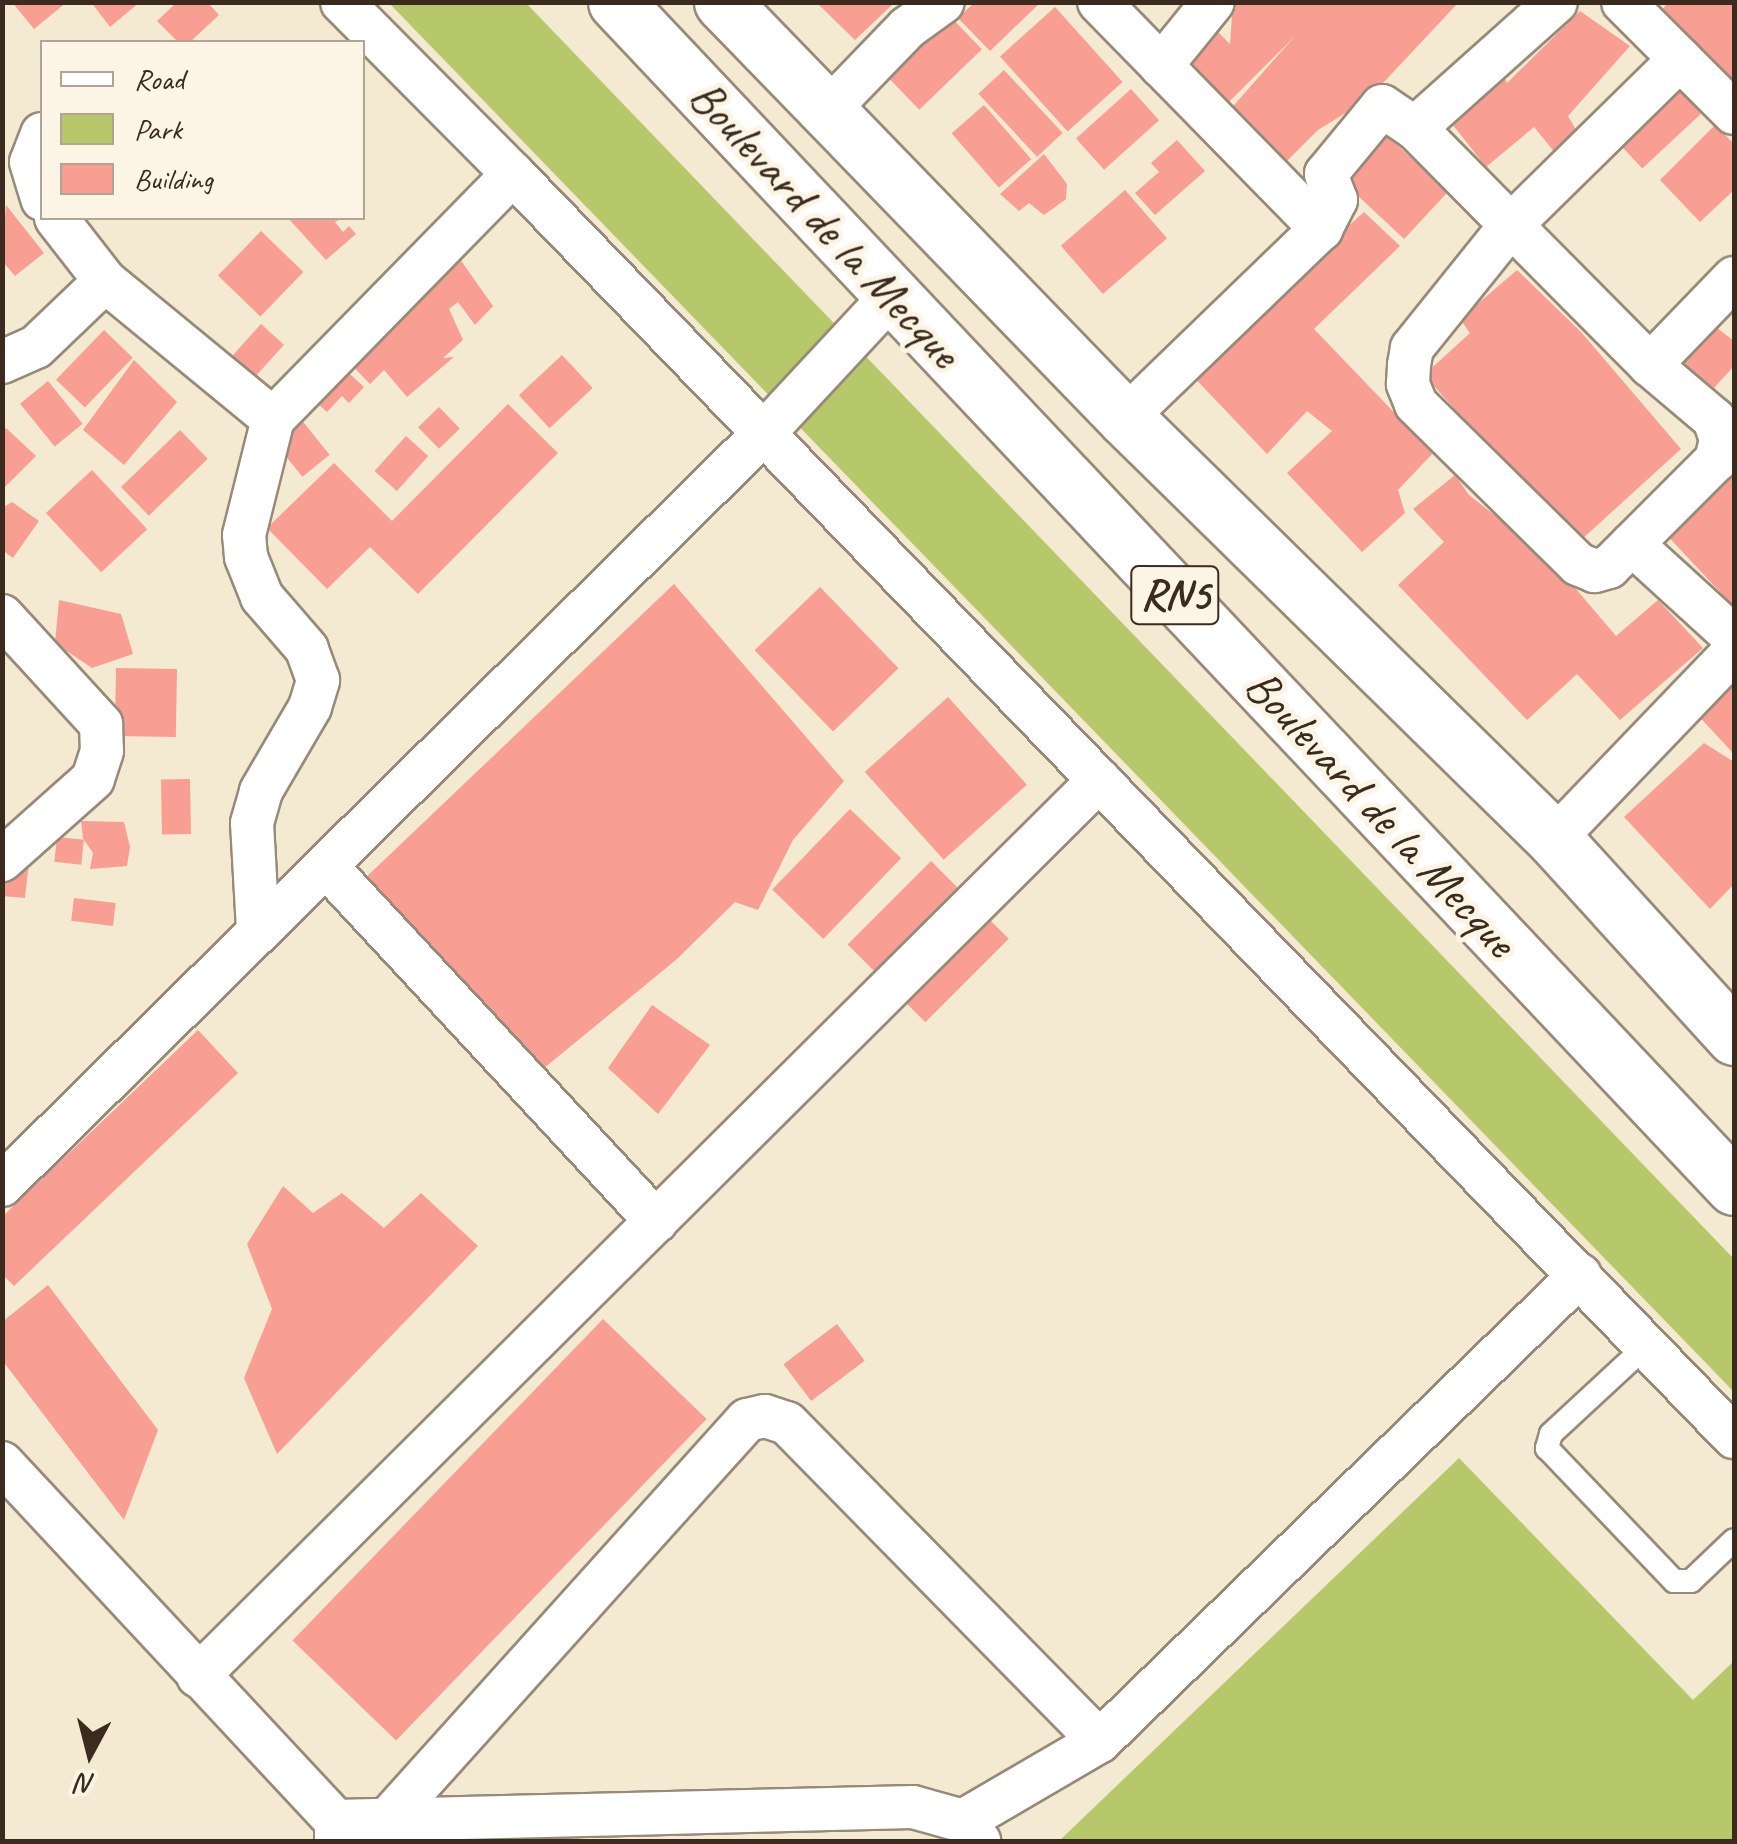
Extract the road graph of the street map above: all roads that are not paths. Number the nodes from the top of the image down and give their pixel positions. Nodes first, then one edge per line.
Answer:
1 (342, 2) edge
2 (616, 2) edge
3 (722, 2) edge
4 (943, 2) edge
5 (1099, 2) edge
6 (1213, 2) edge
7 (1556, 2) edge
8 (1624, 2) edge
9 (1680, 58) junction
10 (1160, 66) junction
11 (826, 112) junction
12 (1734, 113) edge
13 (1414, 128) junction
14 (40, 140) edge
15 (513, 174) junction
16 (40, 192) edge
17 (58, 220) edge
18 (1512, 225) junction
19 (1321, 230) junction
20 (1734, 278) edge
21 (105, 281) junction
22 (892, 295) junction
23 (2, 362) edge
24 (1650, 365) junction
25 (1125, 418) junction
26 (272, 419) junction
27 (763, 434) junction
28 (1632, 544) junction
29 (2, 616) edge
30 (1734, 637) edge
31 (1734, 651) edge
32 (1099, 780) junction
33 (1554, 839) junction
34 (2, 860) edge
35 (326, 866) junction
36 (258, 930) junction
37 (1734, 1037) edge
38 (2, 1186) edge
39 (1734, 1187) edge
40 (656, 1221) junction
41 (1580, 1275) junction
42 (1647, 1345) junction
43 (1734, 1436) edge
44 (2, 1464) edge
45 (1734, 1540) edge
46 (198, 1676) junction
47 (1100, 1741) junction
48 (604, 1814) junction
49 (387, 1820) junction
50 (336, 1831) edge
51 (971, 1831) edge
52 (519, 1842) edge

1 - 15 street
2 - 22 main road, Boulevard de la Mecque / RN5
3 - 11 main road, Boulevard de la Mecque / RN5
4 - 11 street
5 - 10 street
6 - 10 street
7 - 13 street
8 - 9 street
9 - 12 street
9 - 18 street
10 - 19 street
11 - 25 main road, Boulevard de la Mecque / RN5
13 - 18 street
13 - 19 street
14 - 16 street
15 - 26 street
15 - 27 street
17 - 21 street
18 - 24 street
18 - 28 street
19 - 25 street
20 - 24 street
21 - 23 street
21 - 26 street
22 - 27 street
22 - 39 main road, Boulevard de la Mecque / RN5
24 - 28 street
25 - 33 main road, Boulevard de la Mecque / RN5
26 - 36 street
27 - 32 street
27 - 35 street
28 - 30 street
29 - 34 street
31 - 33 street
32 - 40 street
32 - 41 street
33 - 37 main road, Boulevard de la Mecque / RN5
35 - 36 street
35 - 40 street
36 - 38 street
40 - 46 street
41 - 42 street
41 - 47 street
42 - 43 street
42 - 45 lane
44 - 46 street
46 - 50 street
47 - 49 street
47 - 51 street
48 - 49 street
48 - 51 street
48 - 52 street
49 - 50 street

